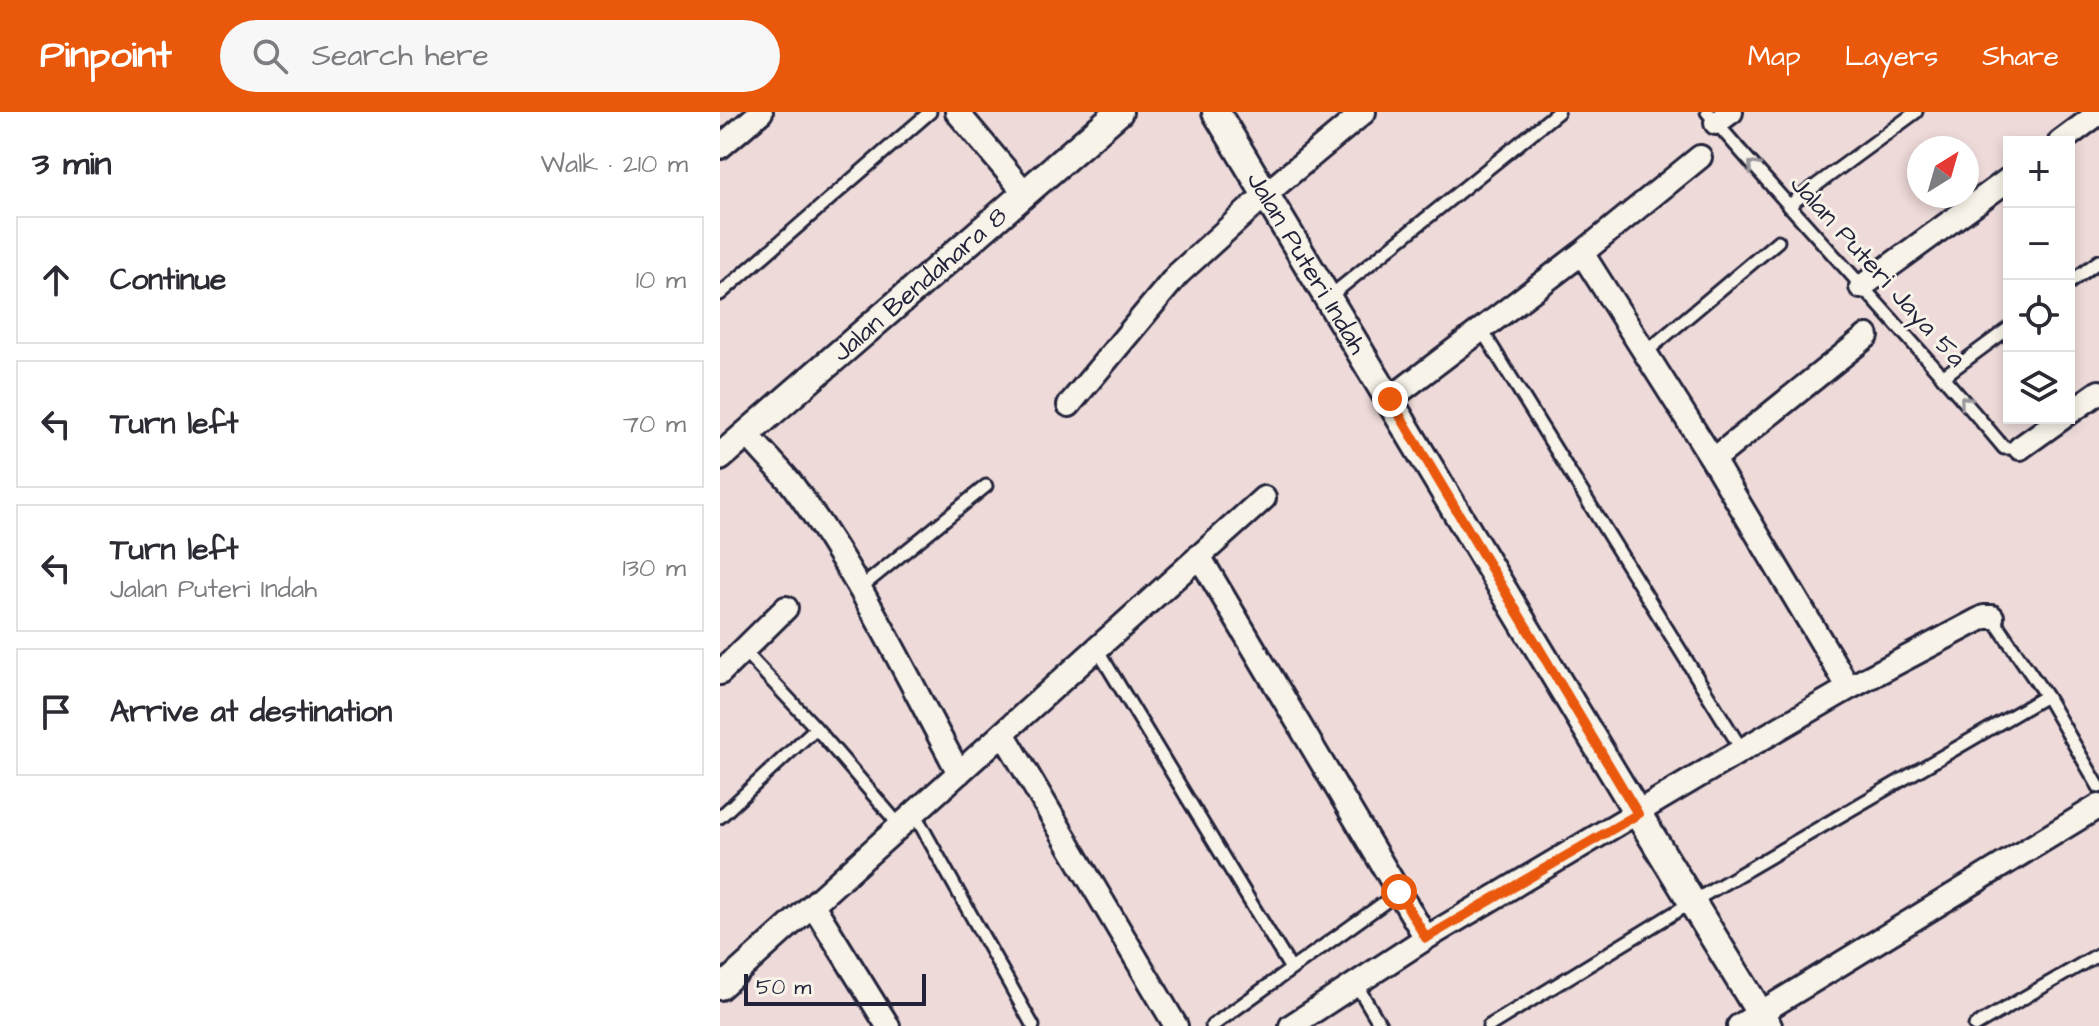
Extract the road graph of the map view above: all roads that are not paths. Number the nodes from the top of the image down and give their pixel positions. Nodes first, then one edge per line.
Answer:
1 (761, 112) edge
2 (930, 112) edge
3 (957, 112) edge
4 (1119, 112) edge
5 (1216, 112) edge
6 (1364, 112) edge
7 (1558, 112) edge
8 (1916, 112) edge
9 (2099, 113) edge
10 (1718, 116) edge
11 (2068, 136) edge
12 (720, 147) edge
13 (1700, 157) dead end
14 (2003, 183) edge
15 (1267, 193) junction
16 (1026, 194) junction
17 (1788, 206) junction
18 (1778, 241) dead end
19 (1582, 253) junction
20 (2099, 261) edge
21 (2073, 280) edge
22 (1861, 287) junction
23 (720, 294) edge
24 (1329, 297) junction
25 (1481, 329) junction
26 (2003, 332) edge
27 (1867, 336) dead end
28 (1646, 352) junction
29 (1944, 376) junction
30 (2099, 392) edge
31 (1390, 399) junction
32 (1069, 405) dead end
33 (2075, 409) edge
34 (2054, 424) edge
35 (728, 445) edge
36 (2020, 448) joint
37 (1713, 460) junction
38 (986, 486) dead end
39 (1264, 498) dead end
40 (1199, 556) junction
41 (859, 589) junction
42 (786, 608) dead end
43 (1992, 617) joint
44 (1097, 649) junction
45 (744, 651) junction
46 (720, 673) edge
47 (1849, 688) junction
48 (2046, 696) junction
49 (816, 728) junction
50 (1003, 733) junction
51 (1742, 750) junction
52 (959, 773) junction
53 (2099, 787) edge
54 (2099, 806) edge
55 (1638, 814) junction
56 (720, 817) edge
57 (907, 820) junction
58 (1399, 892) junction
59 (1692, 902) junction
60 (813, 905) junction
61 (1426, 938) junction
62 (2099, 954) edge
63 (1291, 969) junction
64 (1356, 984) junction
65 (720, 988) edge
66 (1756, 1022) edge
67 (888, 1026) edge
68 (1033, 1026) edge
69 (1176, 1026) edge
70 (1212, 1026) edge
71 (1291, 1026) edge
72 (1381, 1026) edge
73 (1489, 1026) edge
74 (1975, 1026) edge

1 - 12 street
2 - 23 lane
3 - 16 street
4 - 16 street, Jalan Bendahara 8
5 - 15 street, Jalan Puteri Indah
6 - 15 street
7 - 24 lane
8 - 17 lane
9 - 11 street
17 -> 10 lane, Jalan Puteri Jaya 5a
13 - 19 street
14 - 22 street
15 - 24 street, Jalan Puteri Indah
15 - 32 street
16 - 35 street, Jalan Bendahara 8
17 - 22 lane, Jalan Puteri Jaya 5a
18 - 28 lane
19 - 25 street
19 - 28 street
20 - 21 lane
22 - 29 lane, Jalan Puteri Jaya 5a
24 - 31 street, Jalan Puteri Indah
25 - 31 street
25 - 51 lane
26 - 29 lane
27 - 37 street
28 - 37 street
36 -> 29 lane, Jalan Puteri Jaya 5a
30 - 33 street
31 - 55 street, Jalan Puteri Indah
34 - 36 street
35 - 41 street
37 - 47 street
38 - 41 lane
39 - 40 street
40 - 44 street
40 - 58 street
41 - 52 street
42 - 45 street
43 - 47 street
43 - 48 lane
44 - 50 street
44 - 63 lane
45 - 46 street
45 - 49 lane
47 - 51 street
48 - 53 lane
48 - 59 lane
49 - 56 lane
49 - 57 lane
50 - 52 street
50 - 69 street
51 - 55 street
52 - 57 street
54 - 66 street
55 - 59 street, Jalan Puteri Indah
55 - 61 street
57 - 60 street
57 - 68 lane
58 - 61 street
58 - 63 lane
59 - 66 street, Jalan Puteri Indah
59 - 73 lane
60 - 65 street
60 - 67 street
61 - 64 street
62 - 74 lane
63 - 70 lane
64 - 71 street
64 - 72 lane

